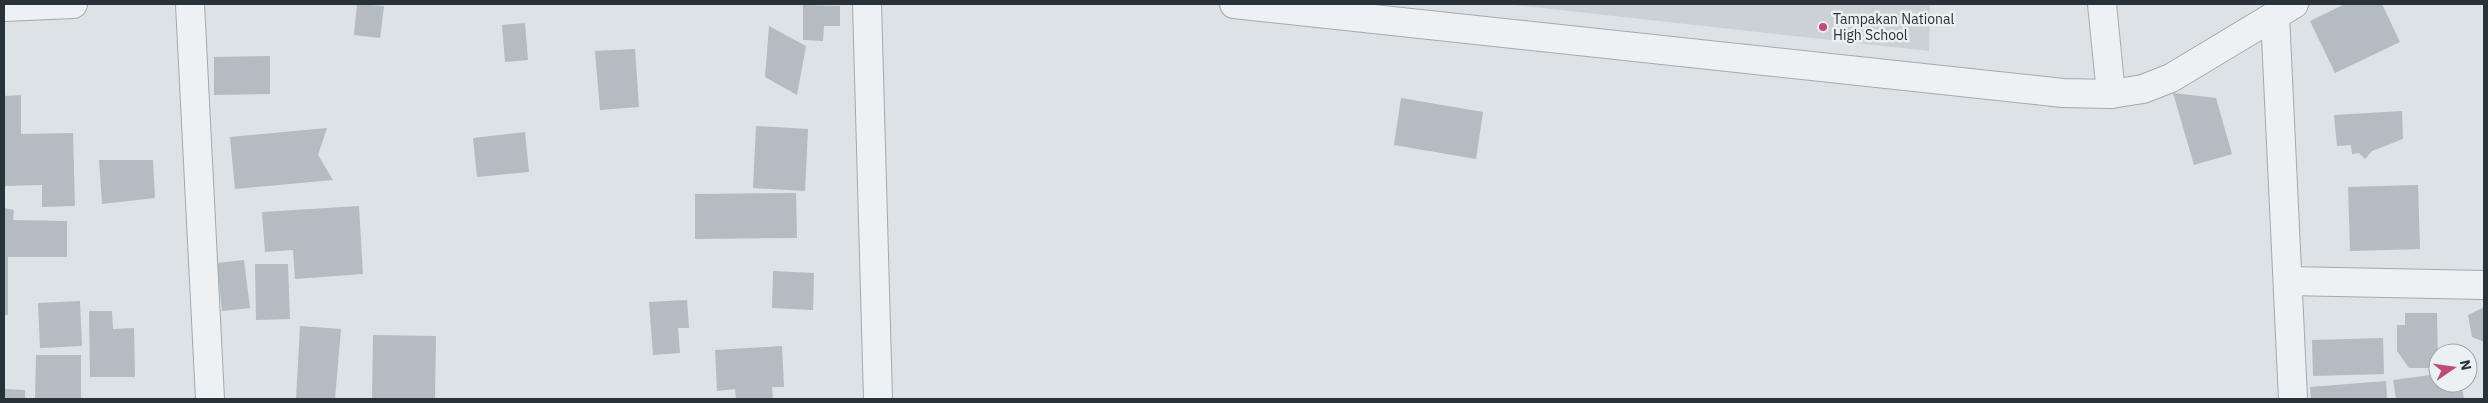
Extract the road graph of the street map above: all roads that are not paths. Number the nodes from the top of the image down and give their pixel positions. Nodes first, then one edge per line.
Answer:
1 (73, 4) edge
2 (190, 4) edge
3 (867, 4) edge
4 (1234, 4) edge
5 (2102, 4) edge
6 (4, 7) edge
7 (2285, 9) edge
8 (2112, 94) junction
9 (2288, 281) junction
10 (2484, 285) edge
11 (210, 399) edge
12 (878, 399) edge
13 (2293, 399) edge

1 - 6 street
2 - 11 street
3 - 12 street
4 - 8 street
5 - 8 street
7 - 8 street
7 - 9 street
9 - 10 street
9 - 13 street

